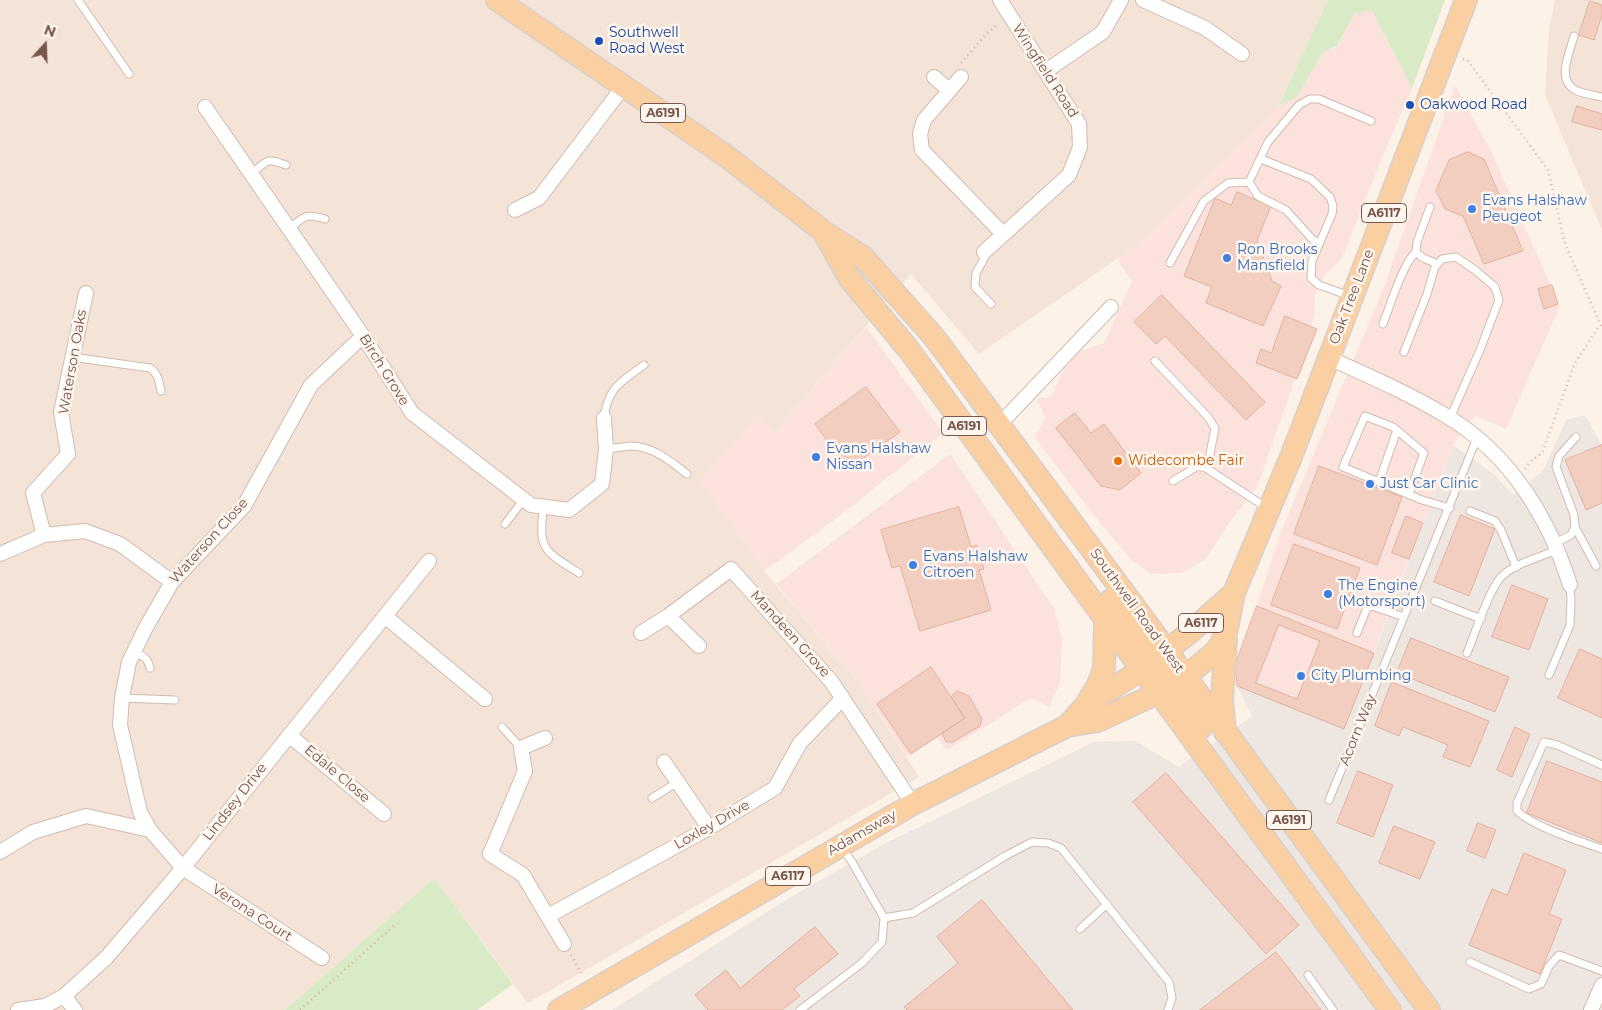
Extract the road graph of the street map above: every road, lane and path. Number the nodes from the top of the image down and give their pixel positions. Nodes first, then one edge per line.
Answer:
1 (78, 0) edge
2 (497, 0) edge
3 (1000, 0) edge
4 (1121, 0) edge
5 (1143, 0) edge
6 (1466, 0) edge
7 (1010, 17) junction
8 (1574, 36) dead end
9 (1242, 54) dead end
10 (1468, 61) dead end
11 (1046, 71) junction
12 (129, 74) dead end
13 (934, 77) dead end
14 (961, 77) joint
15 (623, 87) junction
16 (948, 90) junction
17 (1602, 97) edge
18 (205, 107) dead end
19 (1370, 121) dead end
20 (1261, 159) junction
21 (286, 164) dead end
22 (251, 174) junction
23 (1248, 182) junction
24 (1430, 207) dead end
25 (515, 210) dead end
26 (325, 219) dead end
27 (289, 229) junction
28 (824, 232) junction
29 (1003, 234) junction
30 (1319, 244) junction
31 (984, 252) joint
32 (1416, 252) junction
33 (1170, 263) dead end
34 (1438, 264) junction
35 (86, 293) dead end
36 (1352, 297) junction
37 (991, 304) dead end
38 (1111, 307) dead end
39 (1383, 324) dead end
40 (1601, 326) edge
41 (363, 336) junction
42 (1404, 352) dead end
43 (72, 357) junction
44 (1329, 358) junction
45 (1155, 361) dead end
46 (644, 365) dead end
47 (161, 391) dead end
48 (604, 418) joint
49 (1450, 418) junction
50 (999, 426) junction
51 (1397, 430) junction
52 (1576, 437) dead end
53 (1477, 438) junction
54 (606, 450) junction
55 (1206, 468) junction
56 (687, 474) dead end
57 (1517, 479) junction
58 (1173, 481) dead end
59 (1379, 482) junction
60 (1409, 494) junction
61 (524, 499) junction
62 (543, 506) junction
63 (1449, 508) junction
64 (1270, 509) junction
65 (1470, 511) dead end
66 (505, 524) dead end
67 (1575, 527) junction
68 (44, 535) junction
69 (1556, 546) junction
70 (0, 554) edge
71 (429, 562) dead end
72 (1596, 566) dead end
73 (1516, 567) junction
74 (579, 573) dead end
75 (172, 582) junction
76 (1570, 585) joint
77 (1234, 593) junction
78 (1435, 601) dead end
79 (668, 616) junction
80 (386, 617) junction
81 (1404, 617) junction
82 (1481, 619) junction
83 (1105, 620) junction
84 (1227, 629) junction
85 (1357, 632) dead end
86 (642, 633) dead end
87 (699, 646) dead end
88 (134, 652) junction
89 (1467, 653) dead end
90 (1153, 660) junction
91 (150, 668) dead end
92 (1549, 675) dead end
93 (1171, 685) junction
94 (122, 698) junction
95 (485, 698) dead end
96 (843, 698) junction
97 (175, 700) dead end
98 (1086, 705) junction
99 (1067, 726) junction
100 (502, 727) dead end
101 (1225, 732) junction
102 (289, 735) junction
103 (545, 738) dead end
104 (521, 748) junction
105 (664, 762) dead end
106 (1602, 765) edge
107 (678, 782) junction
108 (652, 798) dead end
109 (1329, 800) dead end
110 (913, 804) junction
111 (384, 814) dead end
112 (709, 828) junction
113 (150, 830) junction
114 (840, 846) junction
115 (1602, 849) edge
116 (0, 852) edge
117 (183, 868) junction
118 (1106, 904) junction
119 (548, 916) junction
120 (884, 918) junction
121 (397, 923) dead end
122 (1080, 929) dead end
123 (564, 944) joint
124 (322, 958) dead end
125 (1470, 962) dead end
126 (1602, 972) edge
127 (1308, 975) dead end
128 (1602, 985) edge
129 (592, 990) junction
130 (64, 996) junction
131 (18, 1010) edge
132 (75, 1010) edge
133 (300, 1010) edge
134 (558, 1010) edge
135 (800, 1010) edge
136 (1168, 1010) edge
137 (1333, 1010) edge
138 (1390, 1010) edge
139 (1429, 1010) edge
140 (1591, 1010) edge

1 - 12 lane
2 - 15 main road, Southwell Road West / A6191
3 - 7 street, Wingfield Road
4 - 11 street
5 - 9 street
6 - 36 main road, Oak Tree Lane / A6117
7 - 11 street, Wingfield Road
7 - 14 path
8 - 17 lane
10 - 40 path
11 - 29 street, Wingfield Road
13 - 16 street
14 - 16 street
15 - 25 street
15 - 28 main road, Southwell Road West / A6191
16 - 29 street
18 - 22 street, Birch Grove
19 - 20 lane
20 - 23 lane
20 - 30 lane
21 - 22 lane
22 - 27 street, Birch Grove
23 - 30 lane
23 - 33 lane
24 - 32 lane
26 - 27 lane
27 - 41 street, Birch Grove
28 - 50 main road, Southwell Road West / A6191
28 - 83 main road, Southwell Road West / A6191
29 - 31 street, Wingfield Road
30 - 36 lane
31 - 37 lane
32 - 34 lane
32 - 39 lane
34 - 42 lane
34 - 49 lane
35 - 43 street, Waterson Oaks
36 - 44 main road, Oak Tree Lane / A6117
38 - 50 street
40 - 57 path
41 - 61 street, Birch Grove
41 - 75 street, Waterson Close
43 - 47 lane
43 - 68 street, Waterson Oaks
44 - 49 street
44 - 64 main road, Oak Tree Lane / A6117
45 - 55 lane
46 - 48 lane
48 - 54 street, Birch Grove
49 - 53 street
50 - 90 main road, Southwell Road West / A6191
51 - 59 lane
51 - 59 lane
51 - 60 lane
52 - 67 lane
53 - 57 street
53 - 63 lane, Acorn Way
54 - 56 lane
54 - 62 street, Birch Grove
55 - 58 lane
55 - 64 lane
57 - 69 street
59 - 60 lane
60 - 63 lane
61 - 62 street, Birch Grove
61 - 66 lane
62 - 74 lane
63 - 81 lane, Acorn Way
64 - 77 main road, Oak Tree Lane / A6117
65 - 73 lane
67 - 69 lane
67 - 72 lane
68 - 70 street
68 - 75 street
69 - 73 lane
69 - 76 street
71 - 80 street, Lindsey Drive
73 - 82 lane
75 - 88 street, Waterson Close
76 - 92 lane
77 - 84 main road, Oak Tree Lane / A6117
77 - 90 main road, Oak Tree Lane / A6117
78 - 82 lane
79 - 86 street
79 - 87 street
79 - 96 street, Mandeen Grove
80 - 95 street
80 - 102 street, Lindsey Drive
81 - 85 lane
81 - 109 lane, Acorn Way
82 - 89 lane
83 - 90 main road, Southwell Road West / A6191
83 - 98 main road
84 - 93 main road, Oak Tree Lane / A6117
84 - 101 main road
88 - 91 lane
88 - 94 street, Waterson Close
90 - 93 main road, Southwell Road West / A6191
90 - 93 main road
90 - 98 main road, Adamsway / A6117
93 - 99 main road, Adamsway / A6117
93 - 101 main road, Southwell Road West / A6191
93 - 138 main road, Southwell Road West / A6191
94 - 97 lane
94 - 113 street, Waterson Close
96 - 110 street, Mandeen Grove
96 - 112 street, Loxley Drive
98 - 99 main road, Adamsway / A6117
99 - 110 main road, Adamsway / A6117
100 - 104 lane
101 - 139 main road, Southwell Road West / A6191
102 - 111 street, Edale Close
102 - 117 street, Lindsey Drive
103 - 104 street
104 - 119 street
105 - 107 street
106 - 115 lane
107 - 108 lane
107 - 112 street
110 - 114 main road, Adamsway / A6117
112 - 119 street, Loxley Drive
113 - 116 street
113 - 117 street, Verona Court
114 - 120 lane
114 - 129 main road, Adamsway / A6117
117 - 124 street, Verona Court
117 - 130 street, Lindsey Drive
118 - 120 lane
118 - 122 lane
118 - 136 lane
119 - 123 street
120 - 135 lane
121 - 133 path
123 - 129 path
125 - 126 lane
127 - 137 lane
128 - 140 street
129 - 134 main road, Adamsway / A6117
130 - 131 street, Lindsey Drive
130 - 132 street

